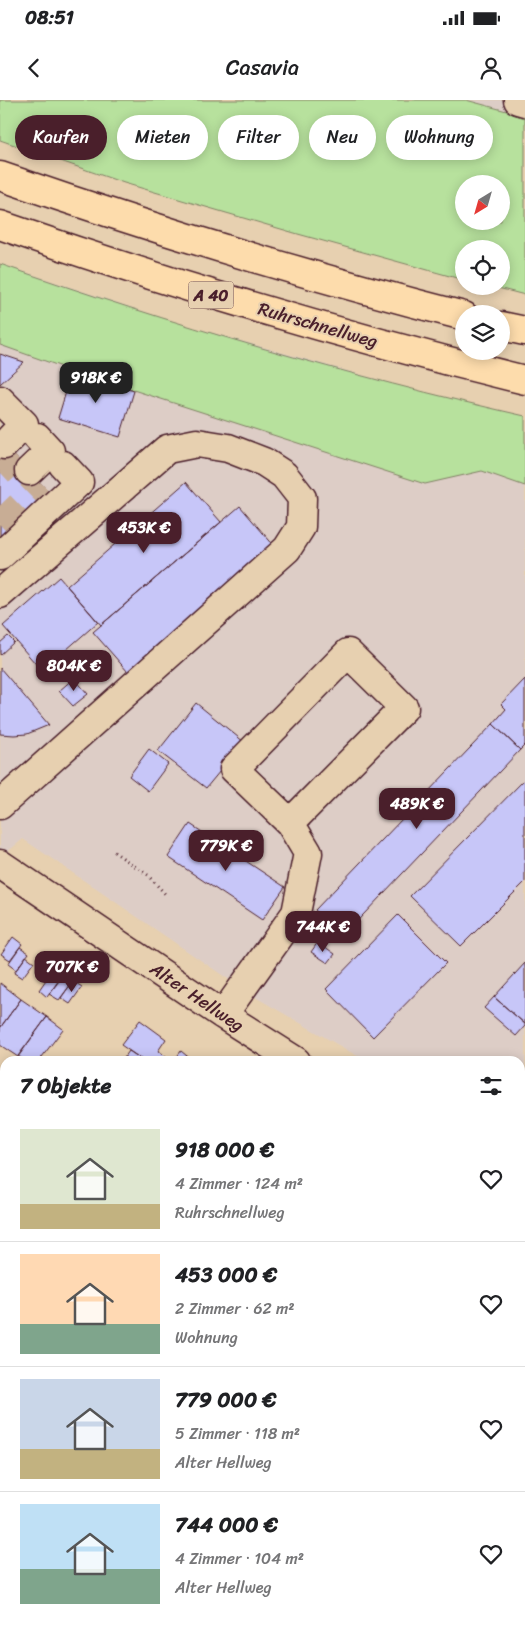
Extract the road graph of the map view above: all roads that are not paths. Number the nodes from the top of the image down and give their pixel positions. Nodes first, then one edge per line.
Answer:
1 (518, 100) edge
2 (525, 102) edge
3 (0, 176) edge
4 (0, 225) edge
5 (455, 314) edge
6 (510, 328) edge
7 (525, 331) edge
8 (525, 380) edge
9 (0, 400) edge
10 (43, 444) junction
11 (0, 556) edge
12 (0, 594) edge
13 (0, 805) edge
14 (290, 822) junction
15 (0, 864) edge
16 (223, 1015) junction
17 (288, 1056) edge

1 - 2 street
3 - 5 highway
4 - 8 highway, Ruhrschnellweg / A 40
6 - 7 highway
9 - 10 street
10 - 10 street
10 - 11 street
12 - 13 street
14 - 14 street
14 - 16 street
15 - 16 street, Alter Hellweg
16 - 17 street, Alter Hellweg

